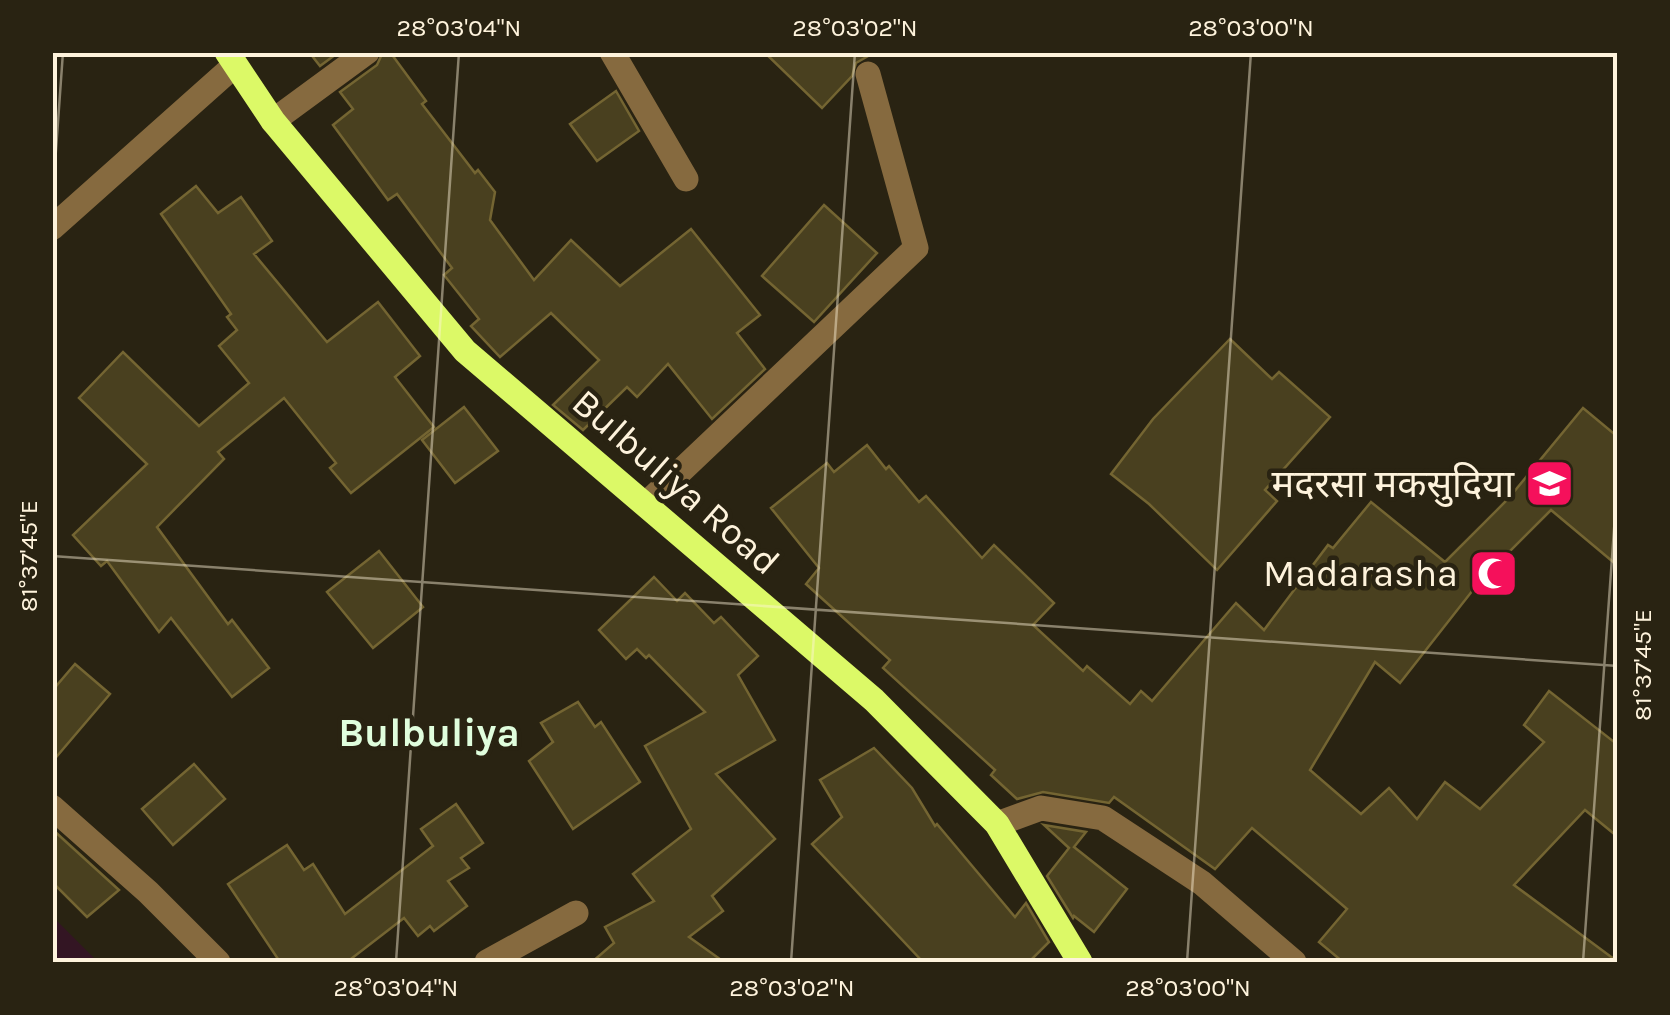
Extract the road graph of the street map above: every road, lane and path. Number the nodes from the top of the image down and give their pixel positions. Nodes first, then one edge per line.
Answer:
1 (367, 52) edge
2 (612, 52) edge
3 (231, 59) edge
4 (868, 74) dead end
5 (274, 121) junction
6 (686, 179) dead end
7 (52, 228) edge
8 (646, 504) junction
9 (52, 807) edge
10 (997, 824) junction
11 (576, 913) dead end
12 (218, 962) edge
13 (487, 962) edge
14 (1080, 962) edge
15 (1294, 962) edge

1 - 5 street
2 - 6 street
3 - 5 main road, Bulbuliya Road
3 - 7 street
4 - 8 street
5 - 8 main road, Bulbuliya Road
8 - 10 main road, Bulbuliya Road
9 - 12 street
10 - 14 main road, Bulbuliya Road
10 - 15 street
11 - 13 street

